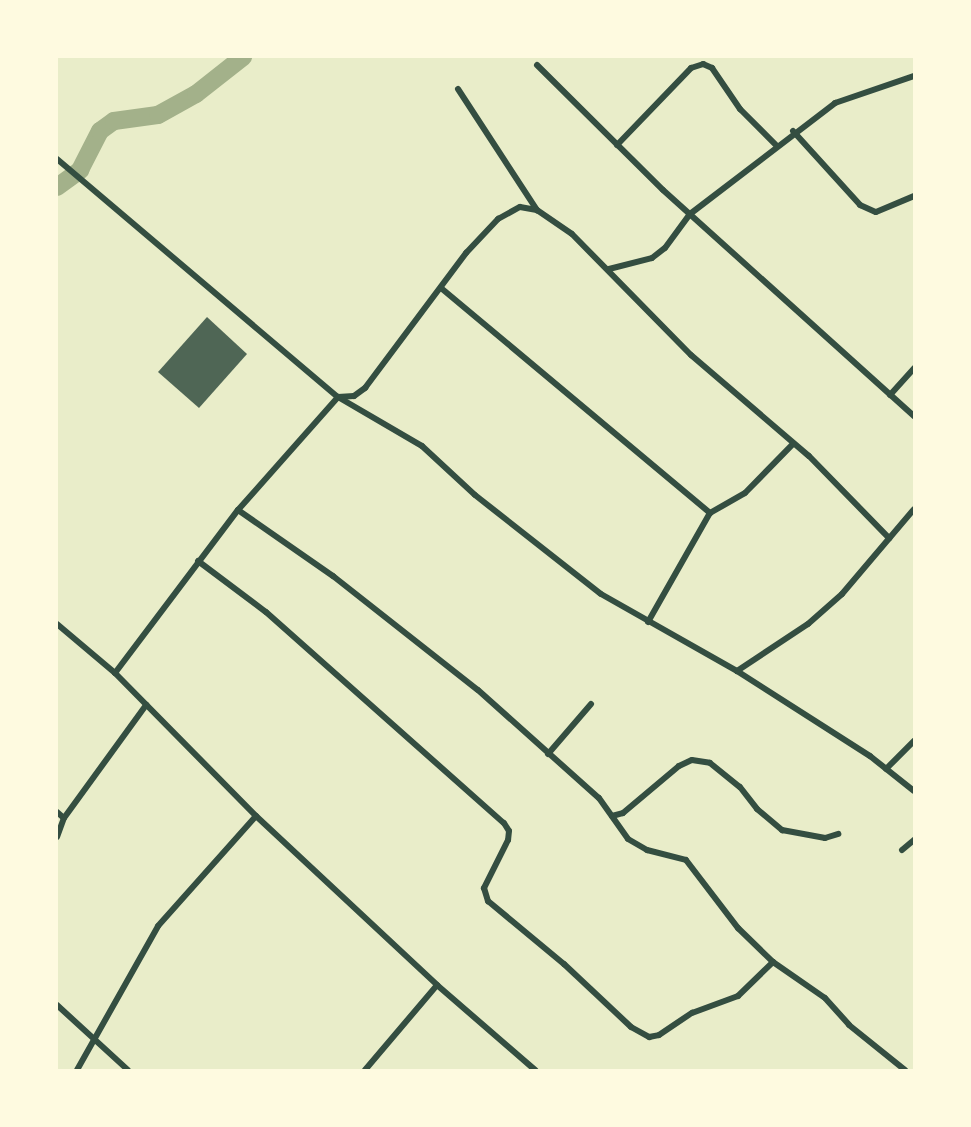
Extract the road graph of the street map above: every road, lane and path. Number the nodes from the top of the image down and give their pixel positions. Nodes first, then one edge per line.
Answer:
1 (708, 57) edge
2 (703, 64) junction
3 (537, 65) dead end
4 (914, 76) edge
5 (458, 89) dead end
6 (793, 131) junction
7 (617, 145) junction
8 (777, 146) junction
9 (57, 159) edge
10 (914, 196) edge
11 (537, 210) junction
12 (690, 214) junction
13 (609, 269) junction
14 (441, 288) junction
15 (914, 368) edge
16 (890, 395) junction
17 (338, 397) junction
18 (914, 416) edge
19 (793, 444) junction
20 (914, 509) edge
21 (238, 510) junction
22 (710, 513) junction
23 (889, 538) junction
24 (198, 561) junction
25 (648, 622) junction
26 (57, 624) edge
27 (737, 671) junction
28 (115, 673) junction
29 (591, 704) dead end
30 (146, 705) junction
31 (914, 741) edge
32 (548, 754) junction
33 (886, 769) junction
34 (914, 791) edge
35 (57, 812) edge
36 (256, 816) junction
37 (612, 816) junction
38 (64, 818) junction
39 (838, 834) dead end
40 (57, 837) edge
41 (914, 840) edge
42 (902, 850) dead end
43 (773, 962) junction
44 (437, 985) junction
45 (57, 1005) edge
46 (94, 1040) junction
47 (77, 1070) edge
48 (128, 1070) edge
49 (365, 1070) edge
50 (535, 1070) edge
51 (905, 1070) edge

1 - 2 street
2 - 7 street
2 - 8 street
3 - 7 street
4 - 6 street
5 - 11 street
6 - 8 street
6 - 10 street
7 - 12 street
8 - 12 street
9 - 17 street
11 - 13 street
11 - 14 street
12 - 13 street
12 - 16 street
13 - 19 street
14 - 17 street
14 - 22 street
15 - 16 street
16 - 18 street
17 - 21 street
17 - 25 street
19 - 22 street
19 - 23 street
20 - 23 street
21 - 24 street
21 - 32 street
22 - 25 street
23 - 27 street
24 - 28 street
24 - 43 street
25 - 27 street
26 - 28 street
27 - 33 street
28 - 30 street
29 - 32 street
30 - 36 street
30 - 38 street
31 - 33 street
32 - 37 street
33 - 34 street
35 - 38 street
36 - 44 street
36 - 46 street
37 - 39 street
37 - 43 street
38 - 40 street
41 - 42 street
43 - 51 street
44 - 49 street
44 - 50 street
45 - 46 street
46 - 47 street
46 - 48 street

